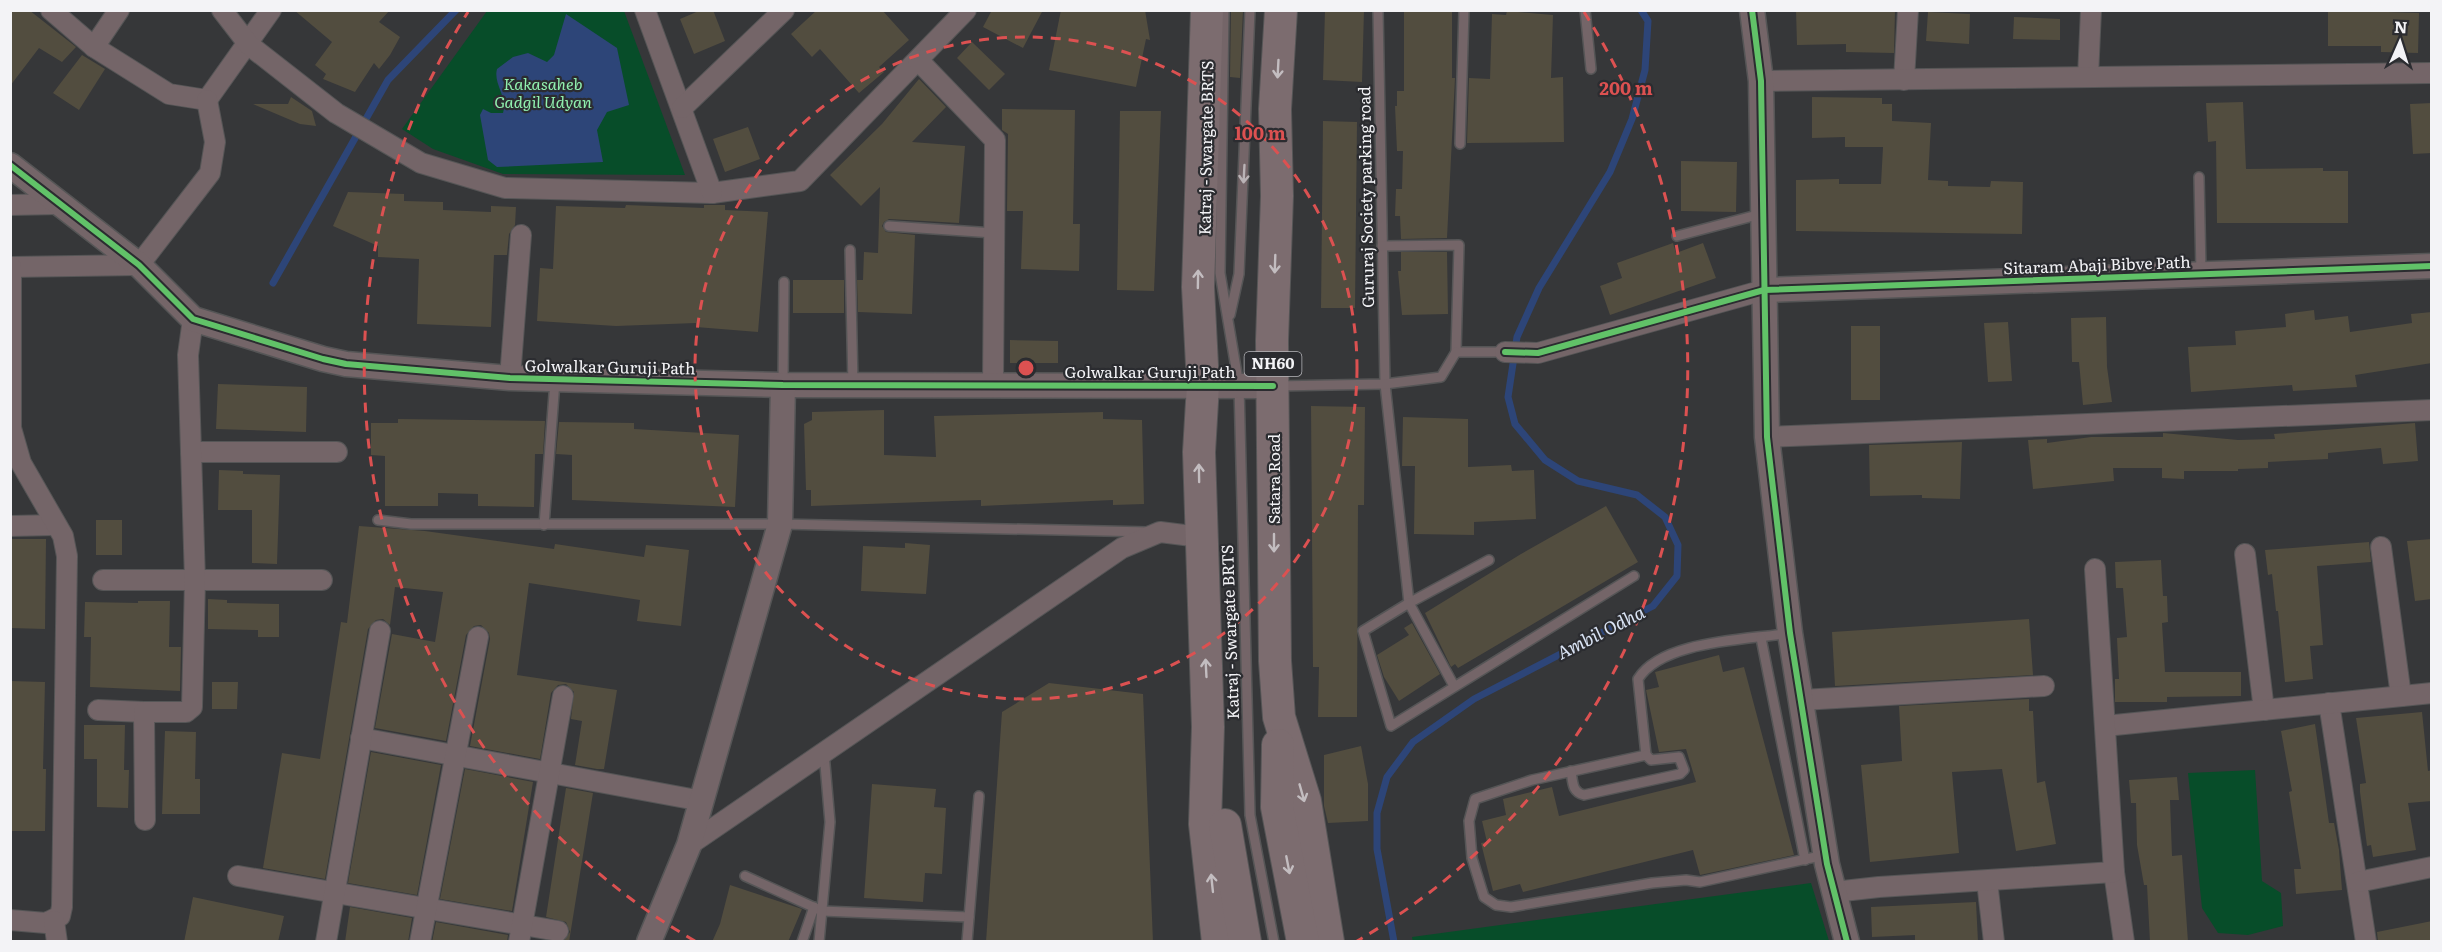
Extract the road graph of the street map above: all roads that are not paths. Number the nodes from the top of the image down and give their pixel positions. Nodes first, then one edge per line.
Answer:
1 (51, 10) edge
2 (119, 10) edge
3 (222, 10) edge
4 (272, 10) edge
5 (645, 10) edge
6 (784, 10) edge
7 (966, 10) edge
8 (1207, 10) edge
9 (1224, 10) edge
10 (1250, 10) edge
11 (1281, 10) edge
12 (1377, 10) edge
13 (1464, 10) edge
14 (1585, 10) edge
15 (1752, 10) edge
16 (1908, 10) edge
17 (2091, 10) edge
18 (249, 45) junction
19 (94, 47) junction
20 (918, 60) junction
21 (1591, 69) dead end
22 (2432, 73) edge
23 (2088, 77) junction
24 (1904, 80) junction
25 (1761, 81) junction
26 (207, 100) junction
27 (682, 108) junction
28 (1460, 144) dead end
29 (10, 165) edge
30 (2199, 177) dead end
31 (712, 193) junction
32 (60, 204) junction
33 (10, 205) edge
34 (1763, 214) junction
35 (889, 226) dead end
36 (994, 233) junction
37 (521, 235) dead end
38 (1677, 236) dead end
39 (1382, 246) junction
40 (849, 250) dead end
41 (139, 265) junction
42 (2432, 266) edge
43 (11, 267) edge
44 (2201, 275) junction
45 (784, 282) dead end
46 (1764, 290) junction
47 (193, 319) junction
48 (1229, 321) junction
49 (1456, 352) junction
50 (1502, 352) joint
51 (555, 377) junction
52 (510, 378) junction
53 (1385, 384) junction
54 (783, 385) junction
55 (853, 385) junction
56 (993, 385) junction
57 (1203, 385) junction
58 (1239, 386) junction
59 (1273, 386) junction
60 (2432, 410) edge
61 (1767, 436) junction
62 (191, 452) junction
63 (337, 452) dead end
64 (378, 520) dead end
65 (780, 524) junction
66 (56, 525) junction
67 (544, 525) junction
68 (10, 526) edge
69 (1160, 532) junction
70 (1200, 537) junction
71 (2381, 547) dead end
72 (2245, 554) dead end
73 (1489, 560) dead end
74 (2096, 569) dead end
75 (1634, 576) dead end
76 (195, 579) junction
77 (103, 580) dead end
78 (322, 580) dead end
79 (1409, 603) junction
80 (380, 631) dead end
81 (1790, 633) junction
82 (478, 637) dead end
83 (1761, 638) junction
84 (1454, 686) junction
85 (2043, 686) dead end
86 (2432, 693) edge
87 (563, 696) dead end
88 (2401, 696) junction
89 (1802, 700) junction
90 (2330, 703) junction
91 (98, 710) dead end
92 (2264, 710) junction
93 (144, 712) junction
94 (1279, 717) junction
95 (2105, 726) junction
96 (1208, 727) junction
97 (361, 738) junction
98 (824, 753) junction
99 (455, 755) junction
100 (1647, 755) junction
101 (1571, 771) junction
102 (550, 773) junction
103 (979, 796) dead end
104 (702, 801) junction
105 (145, 820) dead end
106 (689, 846) junction
107 (1815, 857) junction
108 (2432, 867) edge
109 (2114, 872) junction
110 (238, 876) dead end
111 (745, 876) dead end
112 (1987, 881) junction
113 (2358, 882) junction
114 (334, 892) junction
115 (1834, 892) junction
116 (426, 908) junction
117 (818, 909) junction
118 (969, 917) junction
119 (10, 920) edge
120 (54, 921) junction
121 (558, 931) dead end
122 (521, 933) edge
123 (57, 942) edge
124 (326, 942) edge
125 (420, 942) edge
126 (649, 942) edge
127 (802, 942) edge
128 (819, 942) edge
129 (968, 942) edge
130 (1218, 942) edge
131 (1245, 942) edge
132 (1274, 942) edge
133 (1304, 942) edge
134 (1328, 942) edge
135 (1846, 942) edge
136 (1994, 942) edge
137 (2124, 942) edge
138 (2366, 942) edge

1 - 19 street
2 - 19 street
3 - 18 street
4 - 18 street
5 - 27 street
6 - 27 street
7 - 20 street
57 -> 8 highway
9 - 48 lane, Katraj - Swargate BRTS
10 -> 48 lane, Katraj - Swargate BRTS
11 -> 59 highway, Satara Road / NH60
12 - 39 lane, Gururaj Society parking road
13 - 28 lane
14 - 21 lane
15 - 25 street
16 - 24 street
17 - 23 street
18 - 26 street
18 - 31 street
19 - 26 street
20 - 31 street
20 - 36 street
22 - 23 street
23 - 24 street
24 - 25 street
25 - 34 street
26 - 41 street
27 - 31 street
29 - 32 street, Golwalkar Guruji Path
30 - 44 lane
32 - 33 street
32 - 41 street, Golwalkar Guruji Path
34 - 38 lane
34 - 46 street
35 - 36 lane
36 - 56 street
37 - 52 street
39 - 49 lane
39 - 53 lane, Gururaj Society parking road
40 - 55 lane
41 - 43 street
41 - 47 street, Golwalkar Guruji Path
42 - 44 street, Sitaram Abaji Bibve Path
43 - 66 street
44 - 46 street, Sitaram Abaji Bibve Path
45 - 54 lane
46 - 50 street
46 - 61 street
47 - 52 street, Golwalkar Guruji Path
47 - 62 street
48 - 58 lane, Katraj - Swargate BRTS
49 - 50 lane
49 - 53 lane
51 - 52 street, Golwalkar Guruji Path
51 - 54 street, Golwalkar Guruji Path
51 - 67 lane
53 - 59 lane
53 - 79 lane, Gururaj Society parking road
54 - 55 street, Golwalkar Guruji Path
54 - 65 street
55 - 56 street, Golwalkar Guruji Path
56 - 57 street, Golwalkar Guruji Path
57 - 58 street, Golwalkar Guruji Path
70 -> 57 highway
58 - 59 street, Golwalkar Guruji Path
58 - 132 lane, Katraj - Swargate BRTS
59 -> 94 highway, Satara Road / NH60
60 - 61 street
61 - 81 street
62 - 63 street
62 - 76 street
64 - 67 lane
65 - 67 lane
65 - 69 lane
65 - 104 street
66 - 68 street
66 - 120 street
69 - 70 street
69 - 98 street
96 -> 70 highway
71 - 88 street
72 - 92 street
73 - 79 lane
74 - 95 street
75 - 84 lane
76 - 77 street
76 - 78 street
76 - 93 street
79 - 84 lane
79 - 84 lane
80 - 97 street
81 - 83 lane
81 - 89 street
82 - 99 street
83 - 100 lane
83 - 107 lane
85 - 89 street
86 - 88 street
87 - 102 street
88 - 90 street
89 - 107 street
90 - 92 street
90 - 113 street
91 - 93 street
92 - 95 street
93 - 105 street
94 -> 133 highway
94 -> 134 highway, Satara Road / NH60
95 - 109 street
130 -> 96 highway
96 - 131 highway
97 - 99 street
97 - 114 street
98 - 106 street
98 - 117 lane
99 - 102 street
99 - 116 street
100 - 101 lane
100 - 101 lane
101 - 107 lane
102 - 104 street
102 - 122 street
103 - 118 lane
104 - 106 street
106 - 126 street
107 - 115 street
108 - 113 street
109 - 112 street
109 - 137 street
110 - 114 street
111 - 117 lane
112 - 115 street
112 - 136 street
113 - 138 street
114 - 116 street
114 - 124 street
115 - 135 street
116 - 122 street
116 - 125 street
117 - 118 lane
117 - 127 lane
117 - 128 lane
118 - 129 lane
119 - 120 street
120 - 123 street
121 - 122 street

